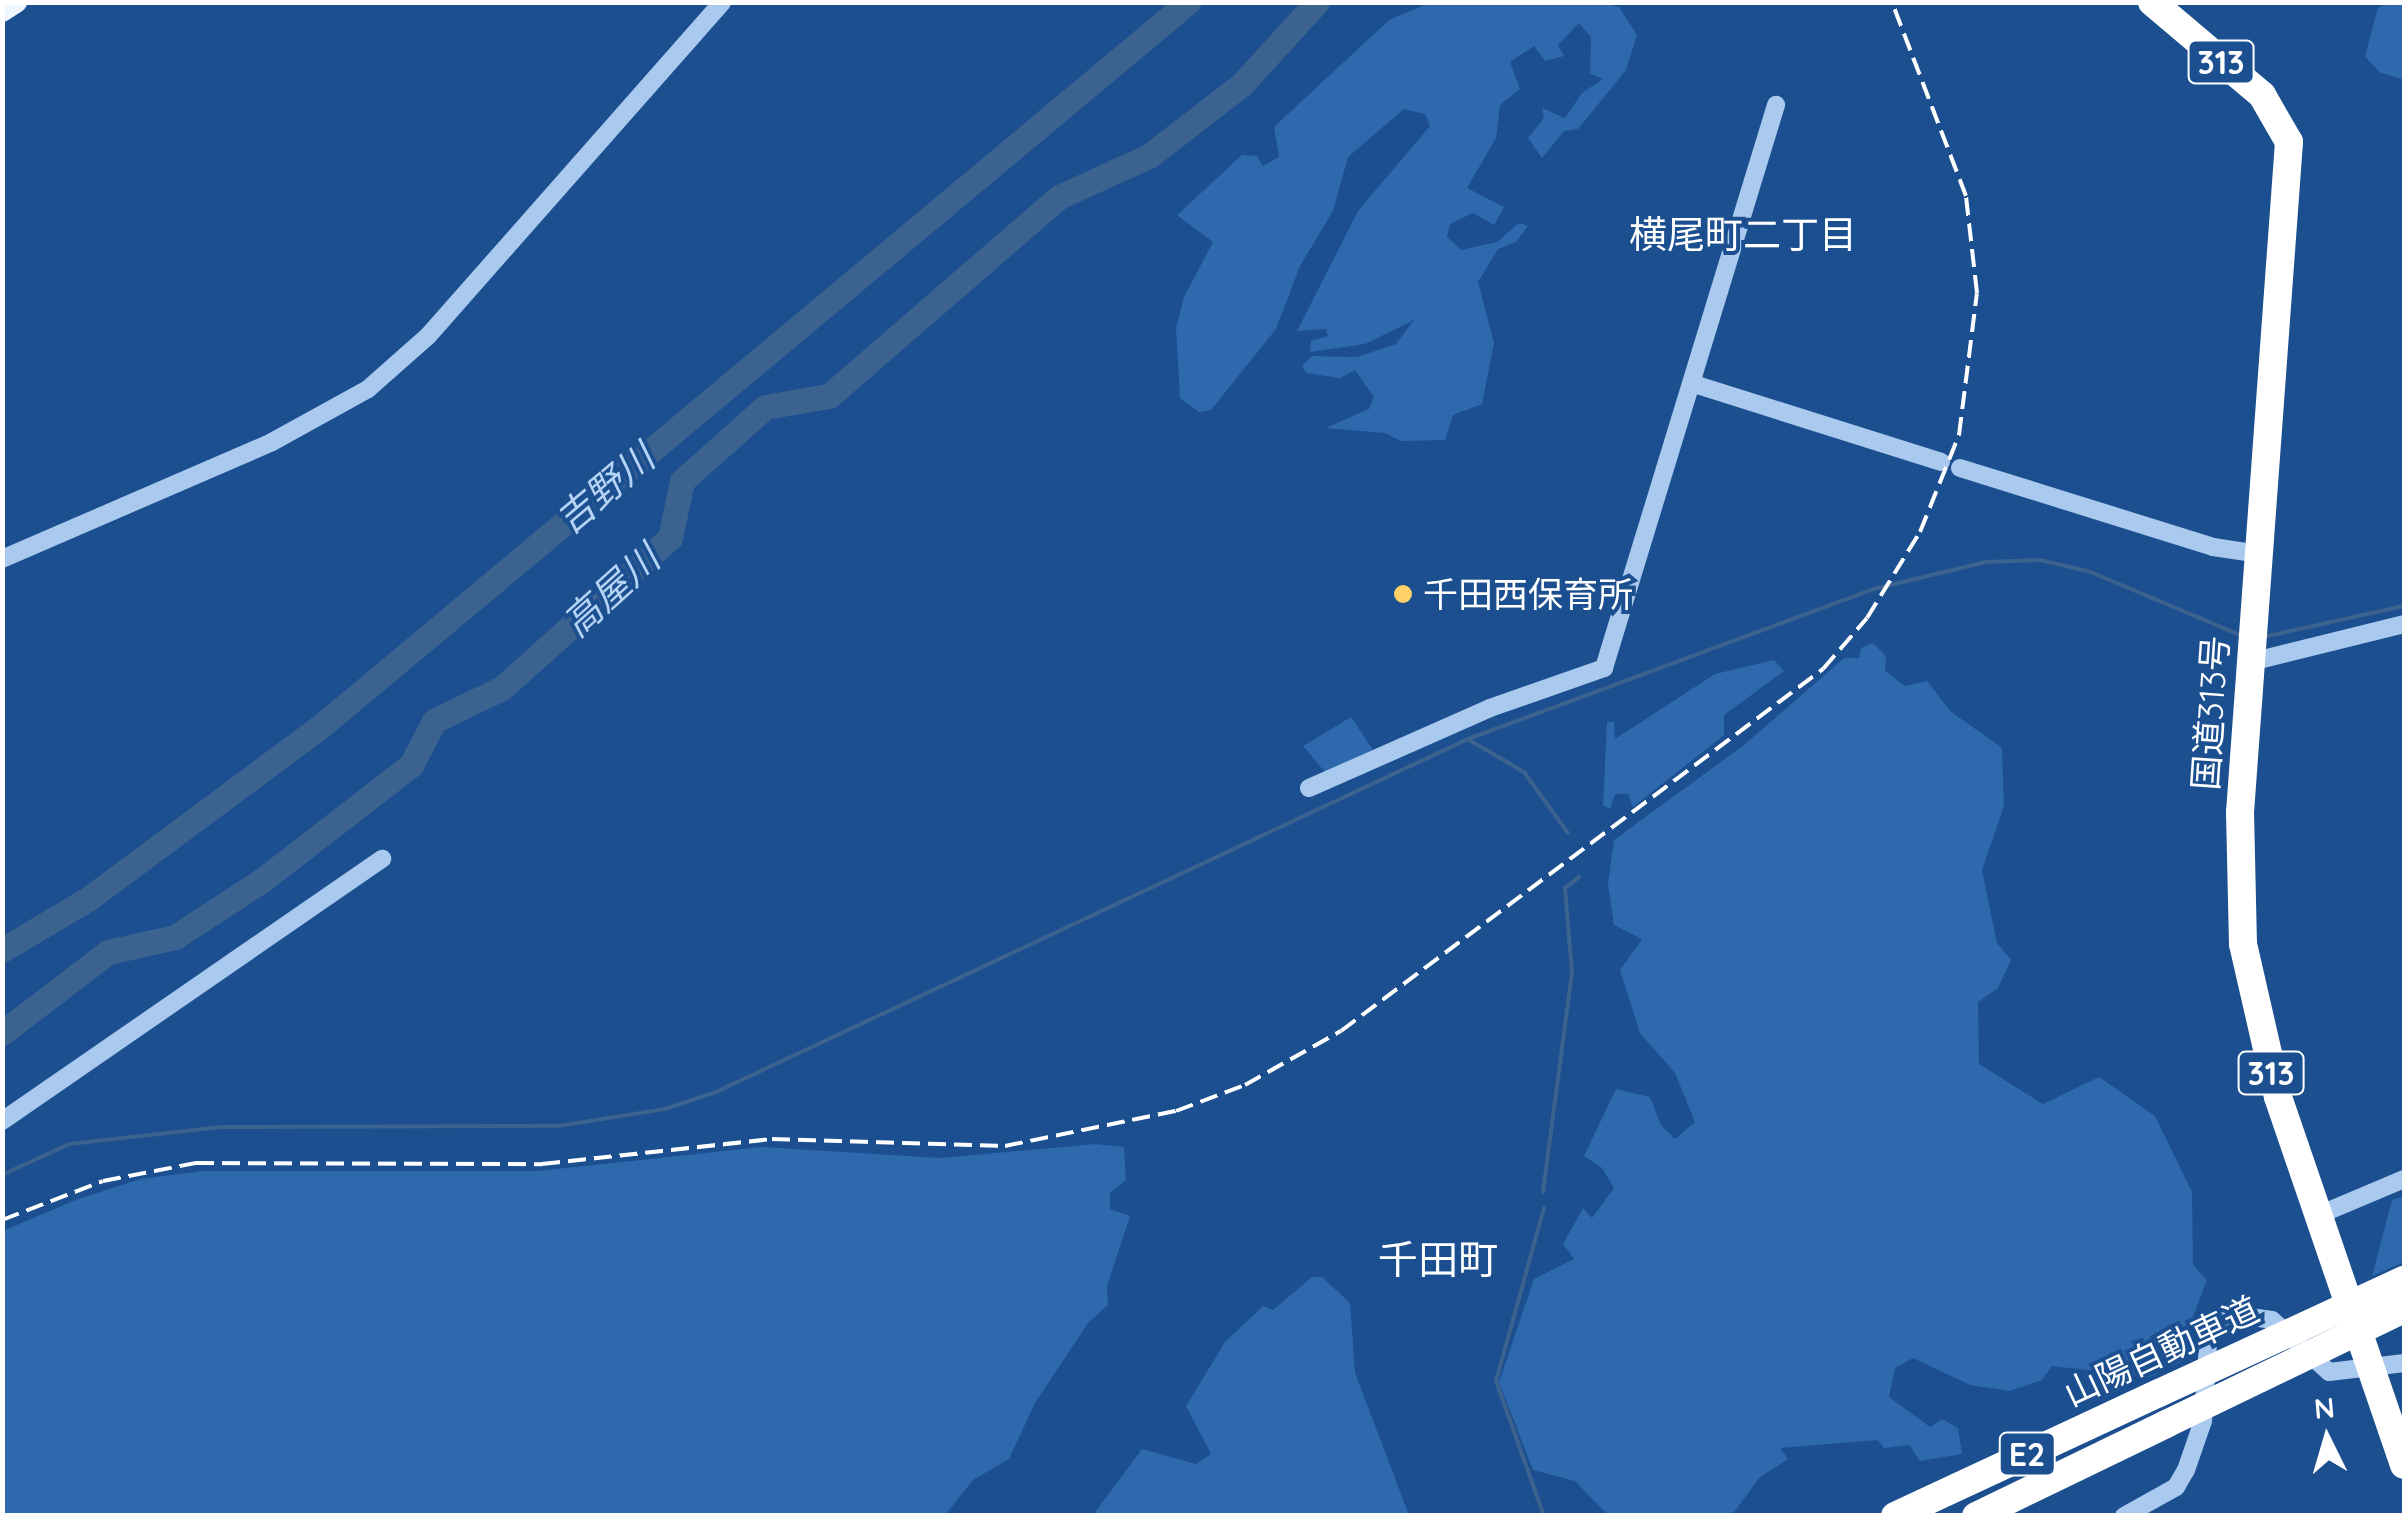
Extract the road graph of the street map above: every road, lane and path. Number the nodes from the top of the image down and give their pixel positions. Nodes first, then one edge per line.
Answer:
1 (16, 2) edge
2 (722, 2) edge
3 (2152, 2) edge
4 (2, 11) edge
5 (1776, 105) dead end
6 (1694, 384) junction
7 (2260, 554) junction
8 (2, 559) edge
9 (2404, 624) edge
10 (2253, 644) junction
11 (1309, 788) dead end
12 (382, 859) dead end
13 (2, 1120) edge
14 (2404, 1179) edge
15 (2321, 1214) junction
16 (2404, 1280) edge
17 (2404, 1309) edge
18 (2404, 1363) edge
19 (2373, 1368) junction
20 (2404, 1465) edge
21 (1895, 1516) edge
22 (1976, 1516) edge
23 (2124, 1516) edge

1 - 4 main road
2 - 8 street
3 - 7 highway, 国道313号 / 313
5 - 6 street
6 - 7 street
6 - 11 street
7 - 10 highway, 国道313号 / 313
9 - 10 street
10 - 15 highway, 国道313号 / 313
12 - 13 street
14 - 15 street
15 - 19 highway, 国道313号 / 313
16 - 21 highway, 山陽自動車道 / E2, bridge
17 - 22 highway, 山陽自動車道 / E2, bridge
18 - 19 street
19 - 20 highway, 国道313号 / 313
19 - 23 street

